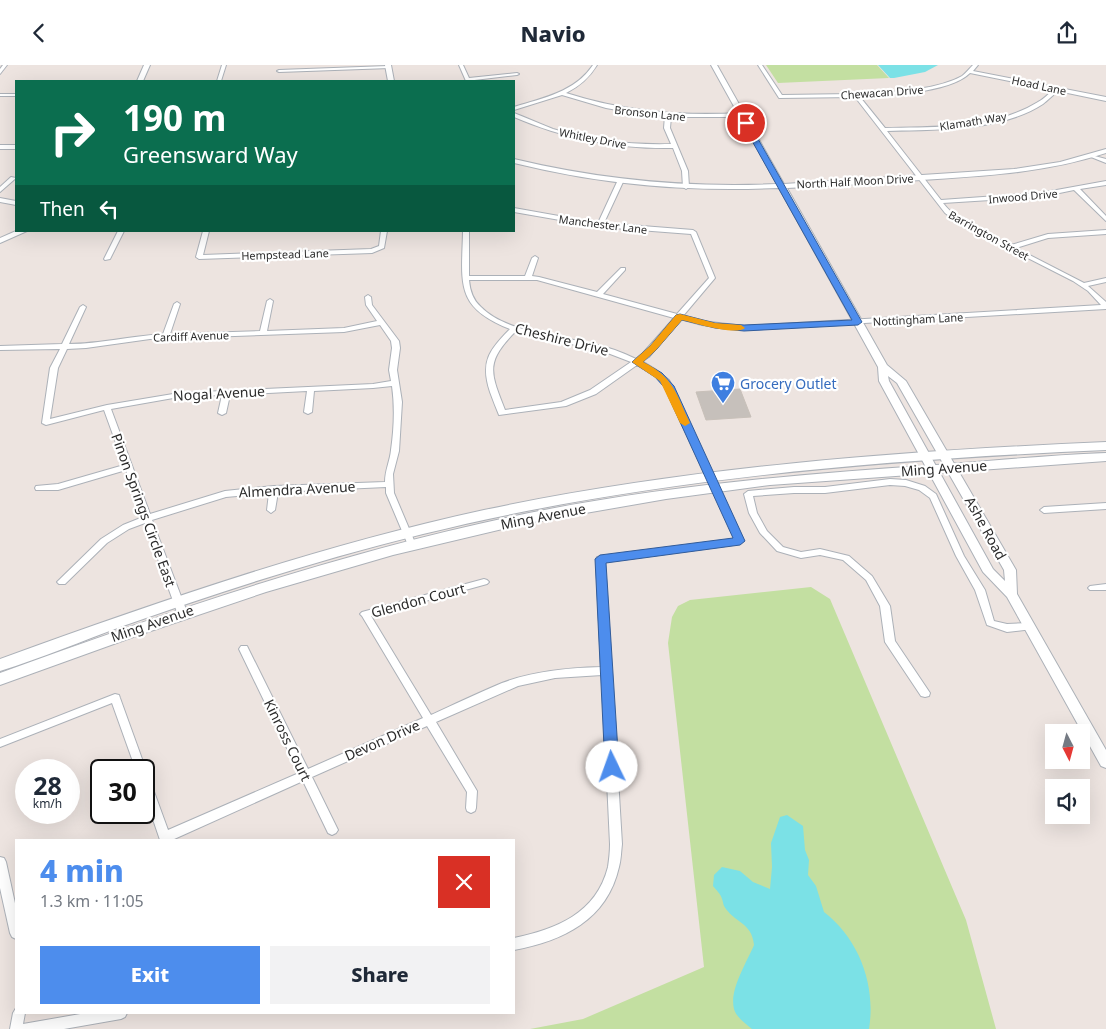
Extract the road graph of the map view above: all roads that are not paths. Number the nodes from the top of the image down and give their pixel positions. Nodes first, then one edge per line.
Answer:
1 (5, 65) edge
2 (147, 65) edge
3 (224, 65) edge
4 (283, 65) edge
5 (461, 65) edge
6 (595, 65) edge
7 (714, 65) edge
8 (760, 65) edge
9 (976, 65) edge
10 (388, 66) edge
11 (972, 71) junction
12 (0, 72) edge
13 (517, 74) dead end
14 (140, 80) edge
15 (219, 80) edge
16 (391, 80) edge
17 (468, 80) edge
18 (475, 80) edge
19 (1056, 89) junction
20 (561, 93) junction
21 (855, 94) junction
22 (0, 95) edge
23 (15, 95) edge
24 (1106, 99) edge
25 (515, 109) edge
26 (515, 115) edge
27 (741, 115) junction
28 (668, 116) junction
29 (883, 130) junction
30 (674, 146) junction
31 (0, 147) edge
32 (15, 147) edge
33 (1106, 151) edge
34 (1093, 155) junction
35 (515, 161) edge
36 (1106, 161) edge
37 (14, 178) dead end
38 (920, 178) junction
39 (620, 182) junction
40 (1106, 183) edge
41 (780, 185) junction
42 (686, 187) junction
43 (0, 190) edge
44 (1077, 190) junction
45 (0, 200) edge
46 (938, 202) junction
47 (15, 203) edge
48 (515, 210) edge
49 (1106, 219) edge
50 (600, 225) junction
51 (21, 232) edge
52 (120, 232) edge
53 (206, 232) edge
54 (384, 232) edge
55 (466, 232) edge
56 (693, 232) joint
57 (1106, 232) edge
58 (0, 241) edge
59 (1011, 247) junction
60 (535, 258) dead end
61 (107, 259) dead end
62 (623, 269) dead end
63 (528, 277) junction
64 (467, 278) junction
65 (1106, 280) edge
66 (1084, 285) junction
67 (599, 294) junction
68 (368, 297) dead end
69 (270, 301) dead end
70 (177, 304) dead end
71 (83, 307) dead end
72 (1106, 307) edge
73 (680, 317) junction
74 (382, 322) junction
75 (858, 322) junction
76 (515, 328) junction
77 (263, 333) junction
78 (166, 336) junction
79 (64, 346) junction
80 (0, 348) edge
81 (637, 362) junction
82 (883, 367) junction
83 (395, 383) junction
84 (311, 389) junction
85 (227, 392) junction
86 (107, 407) junction
87 (308, 412) dead end
88 (222, 413) dead end
89 (502, 413) joint
90 (1106, 446) edge
91 (1106, 457) edge
92 (949, 462) junction
93 (930, 463) junction
94 (129, 467) junction
95 (712, 482) junction
96 (389, 484) junction
97 (39, 488) dead end
98 (274, 489) junction
99 (1106, 506) edge
100 (1044, 510) dead end
101 (271, 511) dead end
102 (148, 518) junction
103 (409, 539) junction
104 (600, 559) joint
105 (62, 582) dead end
106 (484, 582) dead end
107 (1106, 587) edge
108 (1093, 588) dead end
109 (1011, 594) junction
110 (180, 607) junction
111 (1030, 627) junction
112 (244, 649) dead end
113 (0, 665) edge
114 (607, 671) junction
115 (0, 679) edge
116 (926, 693) dead end
117 (429, 720) junction
118 (0, 743) edge
119 (137, 759) edge
120 (1106, 762) edge
121 (305, 775) junction
122 (471, 808) dead end
123 (155, 810) edge
124 (332, 831) dead end
125 (165, 839) edge
126 (0, 863) edge
127 (15, 929) edge
128 (515, 944) edge
129 (18, 1014) edge
130 (115, 1014) edge
131 (16, 1029) edge
132 (26, 1029) edge

1 - 12 street
2 - 14 street
3 - 15 street
4 - 10 street
5 - 17 street
6 - 20 street
7 - 27 street, Ashe Road
8 - 21 street, Chewacan Drive
9 - 11 street, Chewacan Drive
10 - 16 street
11 - 19 street, Hoad Lane
11 - 21 street, Chewacan Drive
13 - 18 street
19 - 24 street, Hoad Lane
19 - 29 street, Klamath Way
20 - 25 street
20 - 28 street, Bronson Lane
21 - 29 street, Barrington Street
22 - 23 street
26 - 30 street, Whitley Drive
27 - 28 street, Bronson Lane
27 - 41 street, Ashe Road
28 - 30 street
29 - 38 street, Barrington Street
30 - 42 street
31 - 32 street
33 - 34 street, North Half Moon Drive
34 - 36 street
34 - 38 street, North Half Moon Drive
35 - 39 street, North Half Moon Drive
37 - 43 street
38 - 41 street, North Half Moon Drive
38 - 46 street, Barrington Street
39 - 42 street, North Half Moon Drive
39 - 50 street
40 - 44 street, Inwood Drive
41 - 42 street, North Half Moon Drive
41 - 75 street, Ashe Road
44 - 46 street, Inwood Drive
44 - 49 street
45 - 47 street
46 - 59 street, Barrington Street
48 - 50 street, Manchester Lane
50 - 56 street, Manchester Lane
51 - 58 street
52 - 61 street
53 - 54 street, Hempstead Lane
55 - 64 street, Cheshire Drive
56 - 73 street
57 - 59 street
59 - 66 street, Barrington Street
60 - 63 street
62 - 67 street
63 - 64 street, Nottingham Lane
63 - 67 street, Nottingham Lane
64 - 76 street, Cheshire Drive
65 - 66 street
66 - 72 street, Barrington Street
67 - 73 street, Nottingham Lane
68 - 74 street
69 - 77 street
70 - 78 street
71 - 79 street
72 - 75 street, Nottingham Lane
73 - 75 street, Nottingham Lane
73 - 81 street
74 - 77 street, Cardiff Avenue
74 - 83 street
75 - 82 street, Ashe Road
76 - 81 street, Cheshire Drive
76 - 89 street
77 - 78 street, Cardiff Avenue
78 - 79 street, Cardiff Avenue
79 - 80 street, Cardiff Avenue
79 - 86 street, Nogal Avenue
81 - 89 street
81 - 95 street, Cheshire Drive
82 - 92 street, Ashe Road
82 - 93 street, Ashe Road
83 - 84 street, Nogal Avenue
83 - 96 street
84 - 85 street, Nogal Avenue
84 - 87 street
85 - 86 street, Nogal Avenue
85 - 88 street
86 - 94 street, Pinon Springs Circle East
90 - 92 main road, Ming Avenue
91 - 92 main road, Ming Avenue
92 - 93 main road, Ming Avenue
92 - 109 street, Ashe Road
93 - 95 main road, Ming Avenue
93 - 109 street, Ashe Road
94 - 97 street
94 - 102 street, Pinon Springs Circle East
95 - 103 main road, Ming Avenue
95 - 104 street
96 - 98 street, Almendra Avenue
96 - 103 street
98 - 101 street
98 - 102 street, Almendra Avenue
99 - 100 street
102 - 105 street, Almendra Avenue
102 - 110 street, Pinon Springs Circle East
103 - 110 main road, Ming Avenue
104 - 114 street
106 - 117 street, Glendon Court
107 - 108 street
109 - 111 street, Ashe Road
110 - 113 main road, Ming Avenue
110 - 115 main road, Ming Avenue
111 - 116 street
111 - 120 street, Ashe Road
112 - 121 street, Kinross Court
114 - 117 street, Devon Drive
114 - 128 street
117 - 121 street, Devon Drive
117 - 122 street, Glendon Court
118 - 119 street
121 - 124 street, Kinross Court
121 - 125 street, Devon Drive
123 - 125 street
126 - 127 street
129 - 131 street
130 - 132 street

